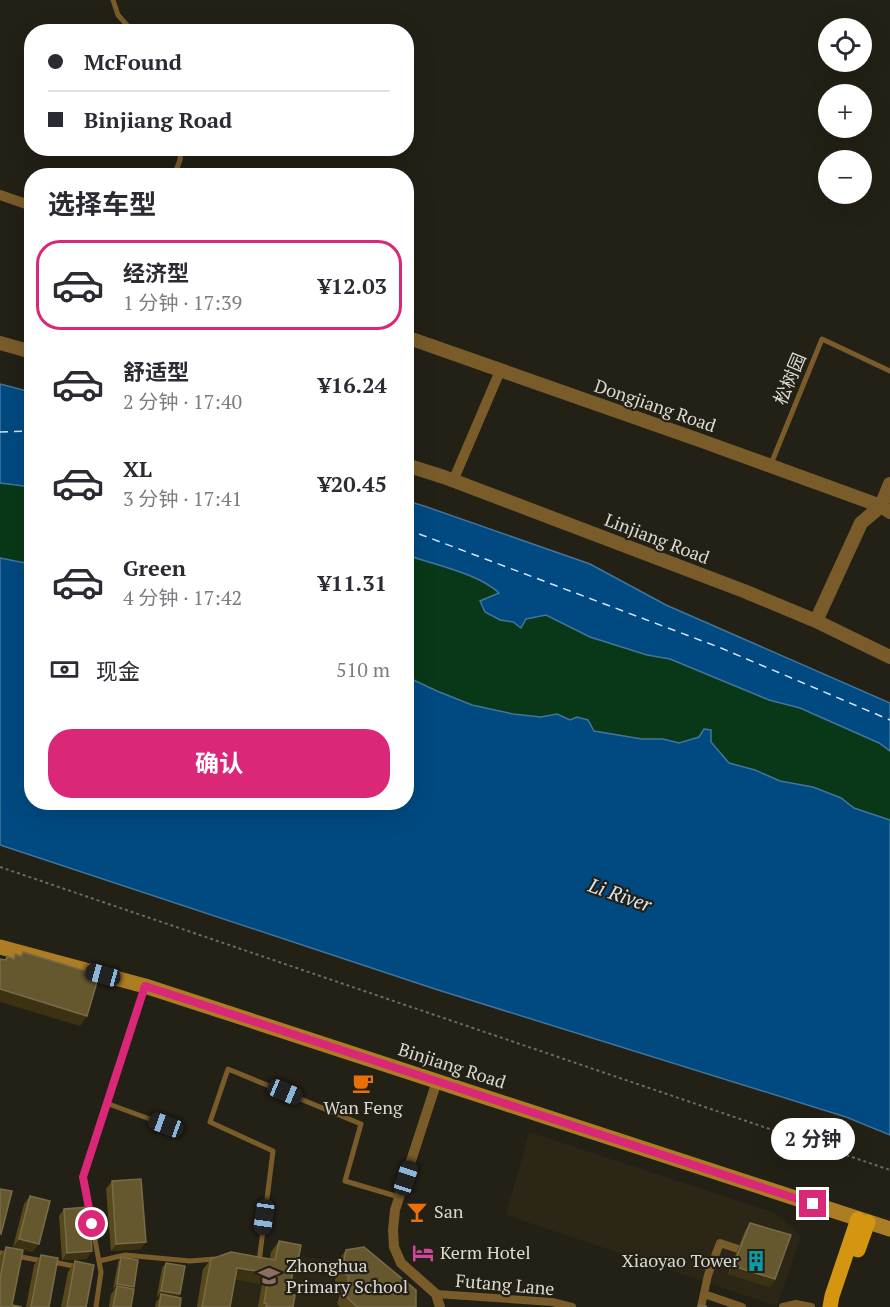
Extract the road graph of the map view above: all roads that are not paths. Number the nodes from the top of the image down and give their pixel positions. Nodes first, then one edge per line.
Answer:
1 (113, 0) edge
2 (126, 24) edge
3 (0, 195) edge
4 (24, 203) edge
5 (414, 340) edge
6 (0, 344) edge
7 (24, 350) edge
8 (500, 371) junction
9 (890, 371) edge
10 (770, 465) junction
11 (414, 468) edge
12 (453, 481) junction
13 (890, 484) edge
14 (888, 510) edge
15 (816, 621) junction
16 (890, 657) edge
17 (0, 947) edge
18 (145, 986) junction
19 (437, 1081) junction
20 (106, 1103) junction
21 (166, 1125) dead end
22 (399, 1197) junction
23 (863, 1220) junction
24 (890, 1228) edge
25 (738, 1249) edge
26 (0, 1253) edge
27 (224, 1258) edge
28 (99, 1261) junction
29 (247, 1261) edge
30 (101, 1272) junction
31 (436, 1294) junction
32 (704, 1294) junction
33 (96, 1307) edge
34 (440, 1307) edge
35 (572, 1307) edge
36 (701, 1307) edge
37 (742, 1307) edge
38 (783, 1307) edge
39 (811, 1307) edge
40 (830, 1307) edge
41 (840, 1307) edge

1 - 2 lane
3 - 4 street
5 - 8 street, Dongjiang Road
6 - 7 street
8 - 10 street, Dongjiang Road
8 - 12 street
9 - 10 lane, 松树园
10 - 14 street, Dongjiang Road
11 - 12 street, Linjiang Road
12 - 15 street, Linjiang Road
13 - 14 street
14 - 15 street
15 - 16 street, Linjiang Road
17 - 18 main road, Binjiang Road
18 - 19 main road, Binjiang Road
18 - 20 lane
19 - 22 street
19 - 23 main road, Binjiang Road
20 - 21 lane
20 - 28 lane
22 - 29 lane
22 - 31 street
23 - 24 main road, Binjiang Road
23 - 40 main road
23 - 41 main road
25 - 32 street
26 - 30 lane
27 - 28 lane
28 - 30 lane
30 - 33 lane
31 - 34 street
31 - 35 street, Futang Lane
32 - 36 street
32 - 37 street
38 - 39 street

